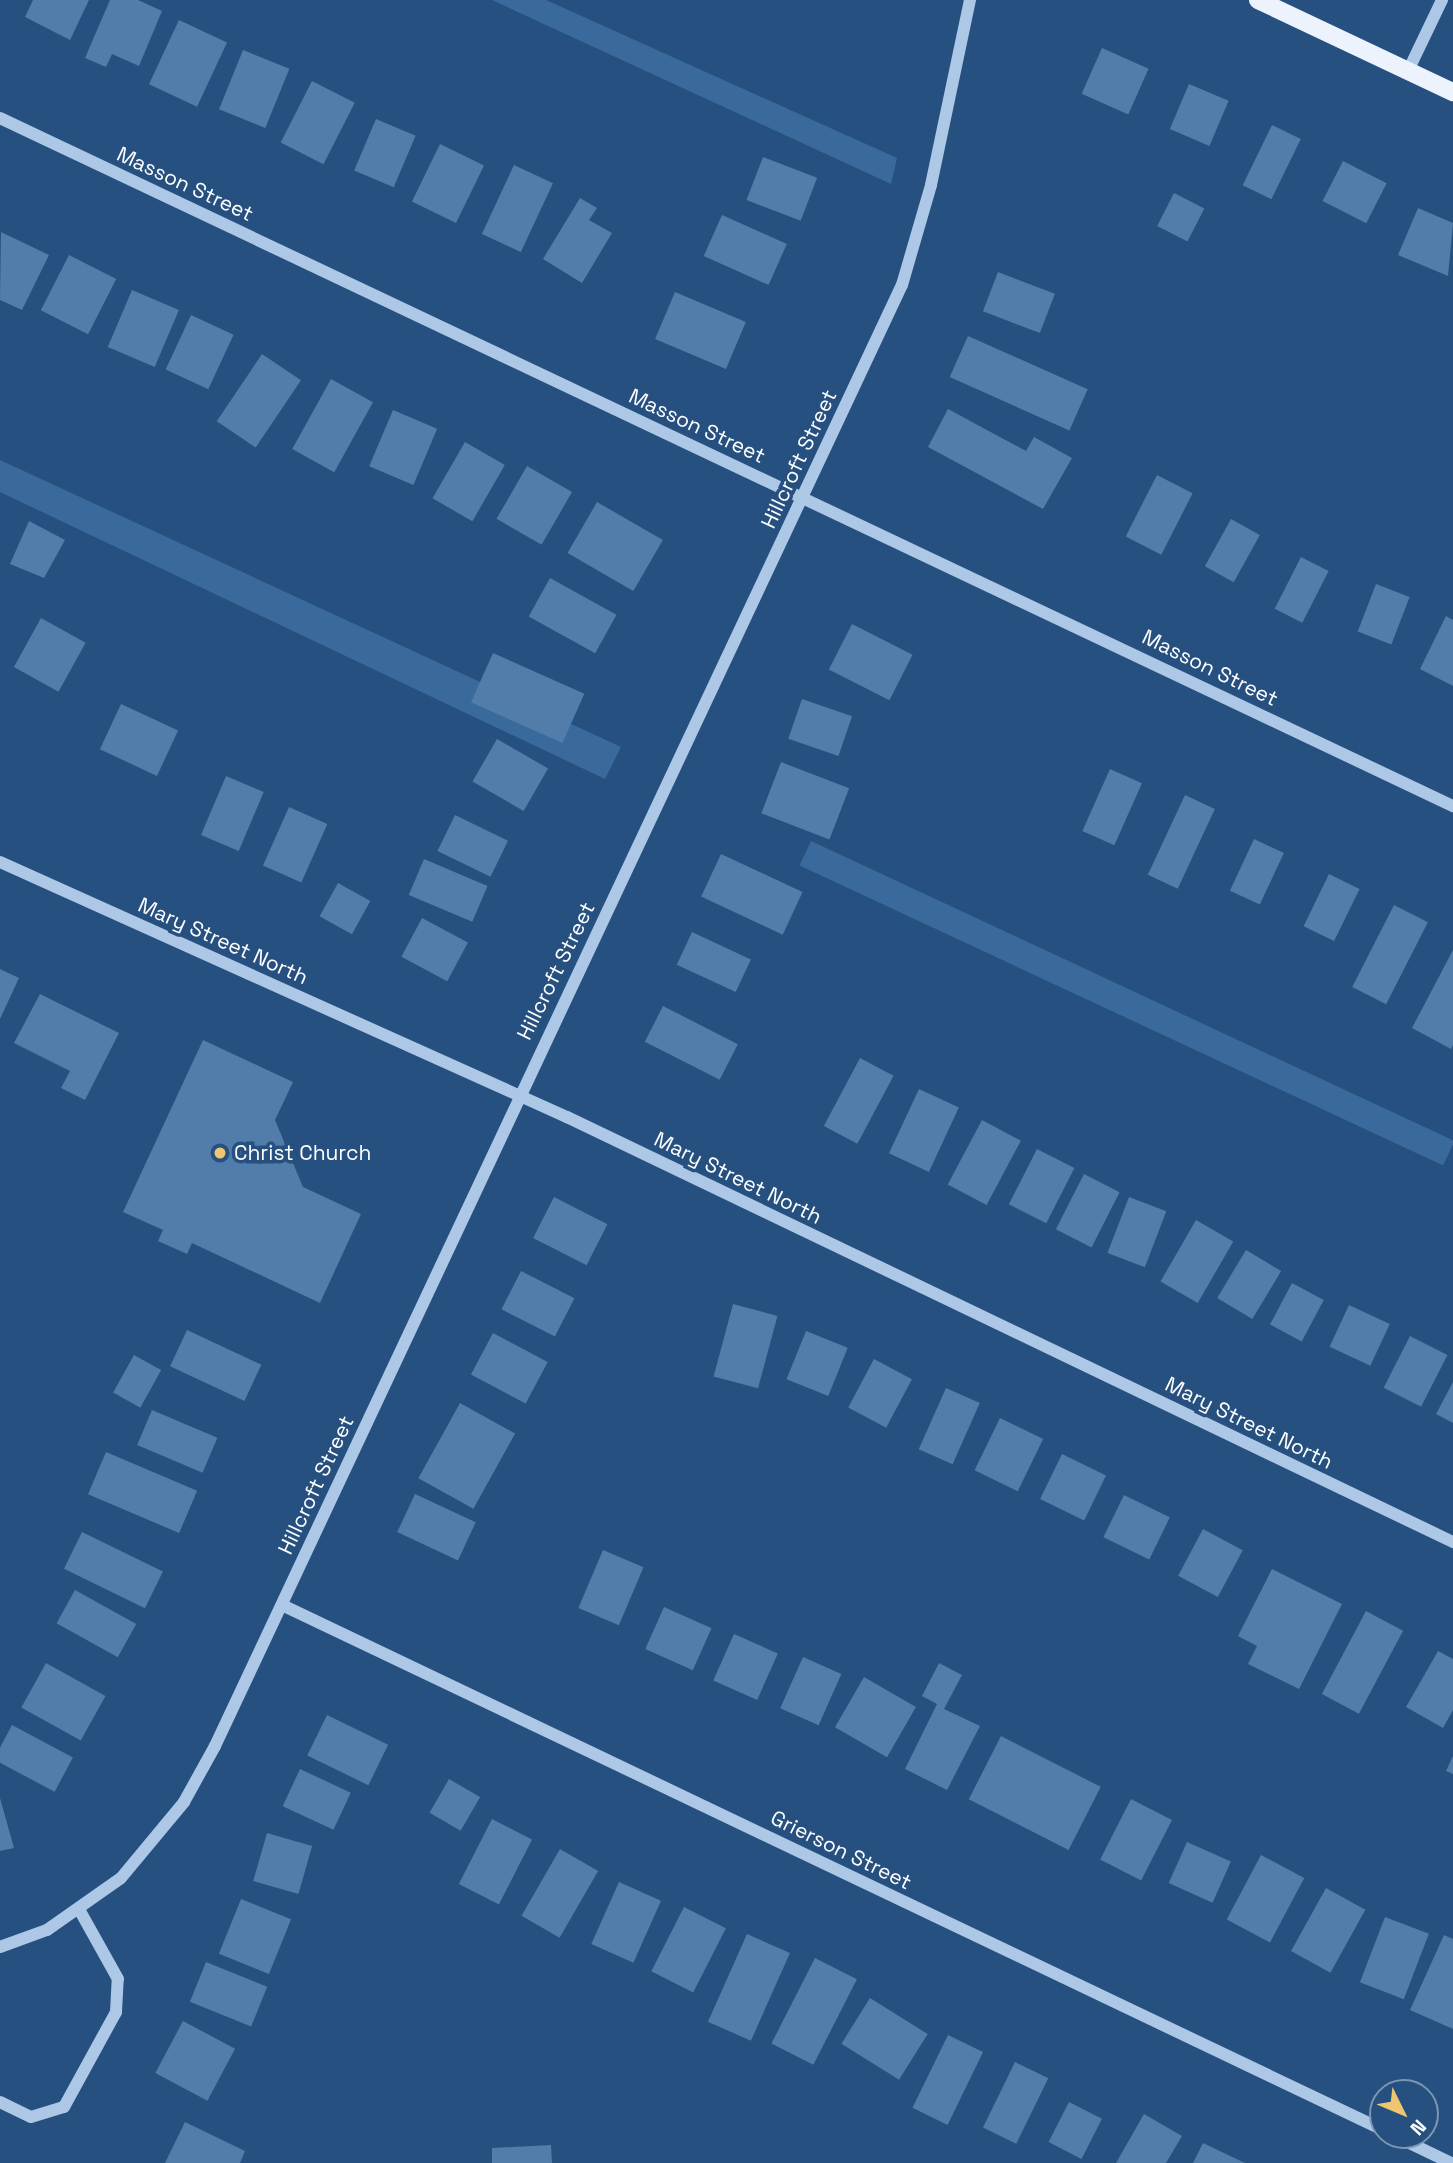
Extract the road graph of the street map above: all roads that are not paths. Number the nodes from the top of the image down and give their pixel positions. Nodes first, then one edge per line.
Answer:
1 (970, 0) edge
2 (1258, 0) edge
3 (1442, 0) edge
4 (1408, 71) junction
5 (1453, 92) edge
6 (0, 118) edge
7 (803, 497) junction
8 (1453, 806) edge
9 (0, 862) edge
10 (519, 1095) junction
11 (1453, 1542) edge
12 (282, 1605) junction
13 (80, 1911) junction
14 (0, 1947) edge
15 (0, 2102) edge
16 (1369, 2123) edge
17 (1422, 2149) edge
18 (1451, 2163) edge

1 - 7 street, Hillcroft Street
2 - 4 main road
3 - 4 street
4 - 5 main road
6 - 7 street, Masson Street
7 - 8 street, Masson Street
7 - 10 street, Hillcroft Street
9 - 10 street, Mary Street North
10 - 11 street, Mary Street North
10 - 12 street, Hillcroft Street
12 - 13 street, Hillcroft Street
12 - 16 street, Grierson Street
13 - 14 street, Hillcroft Street
13 - 15 street
17 - 18 street

